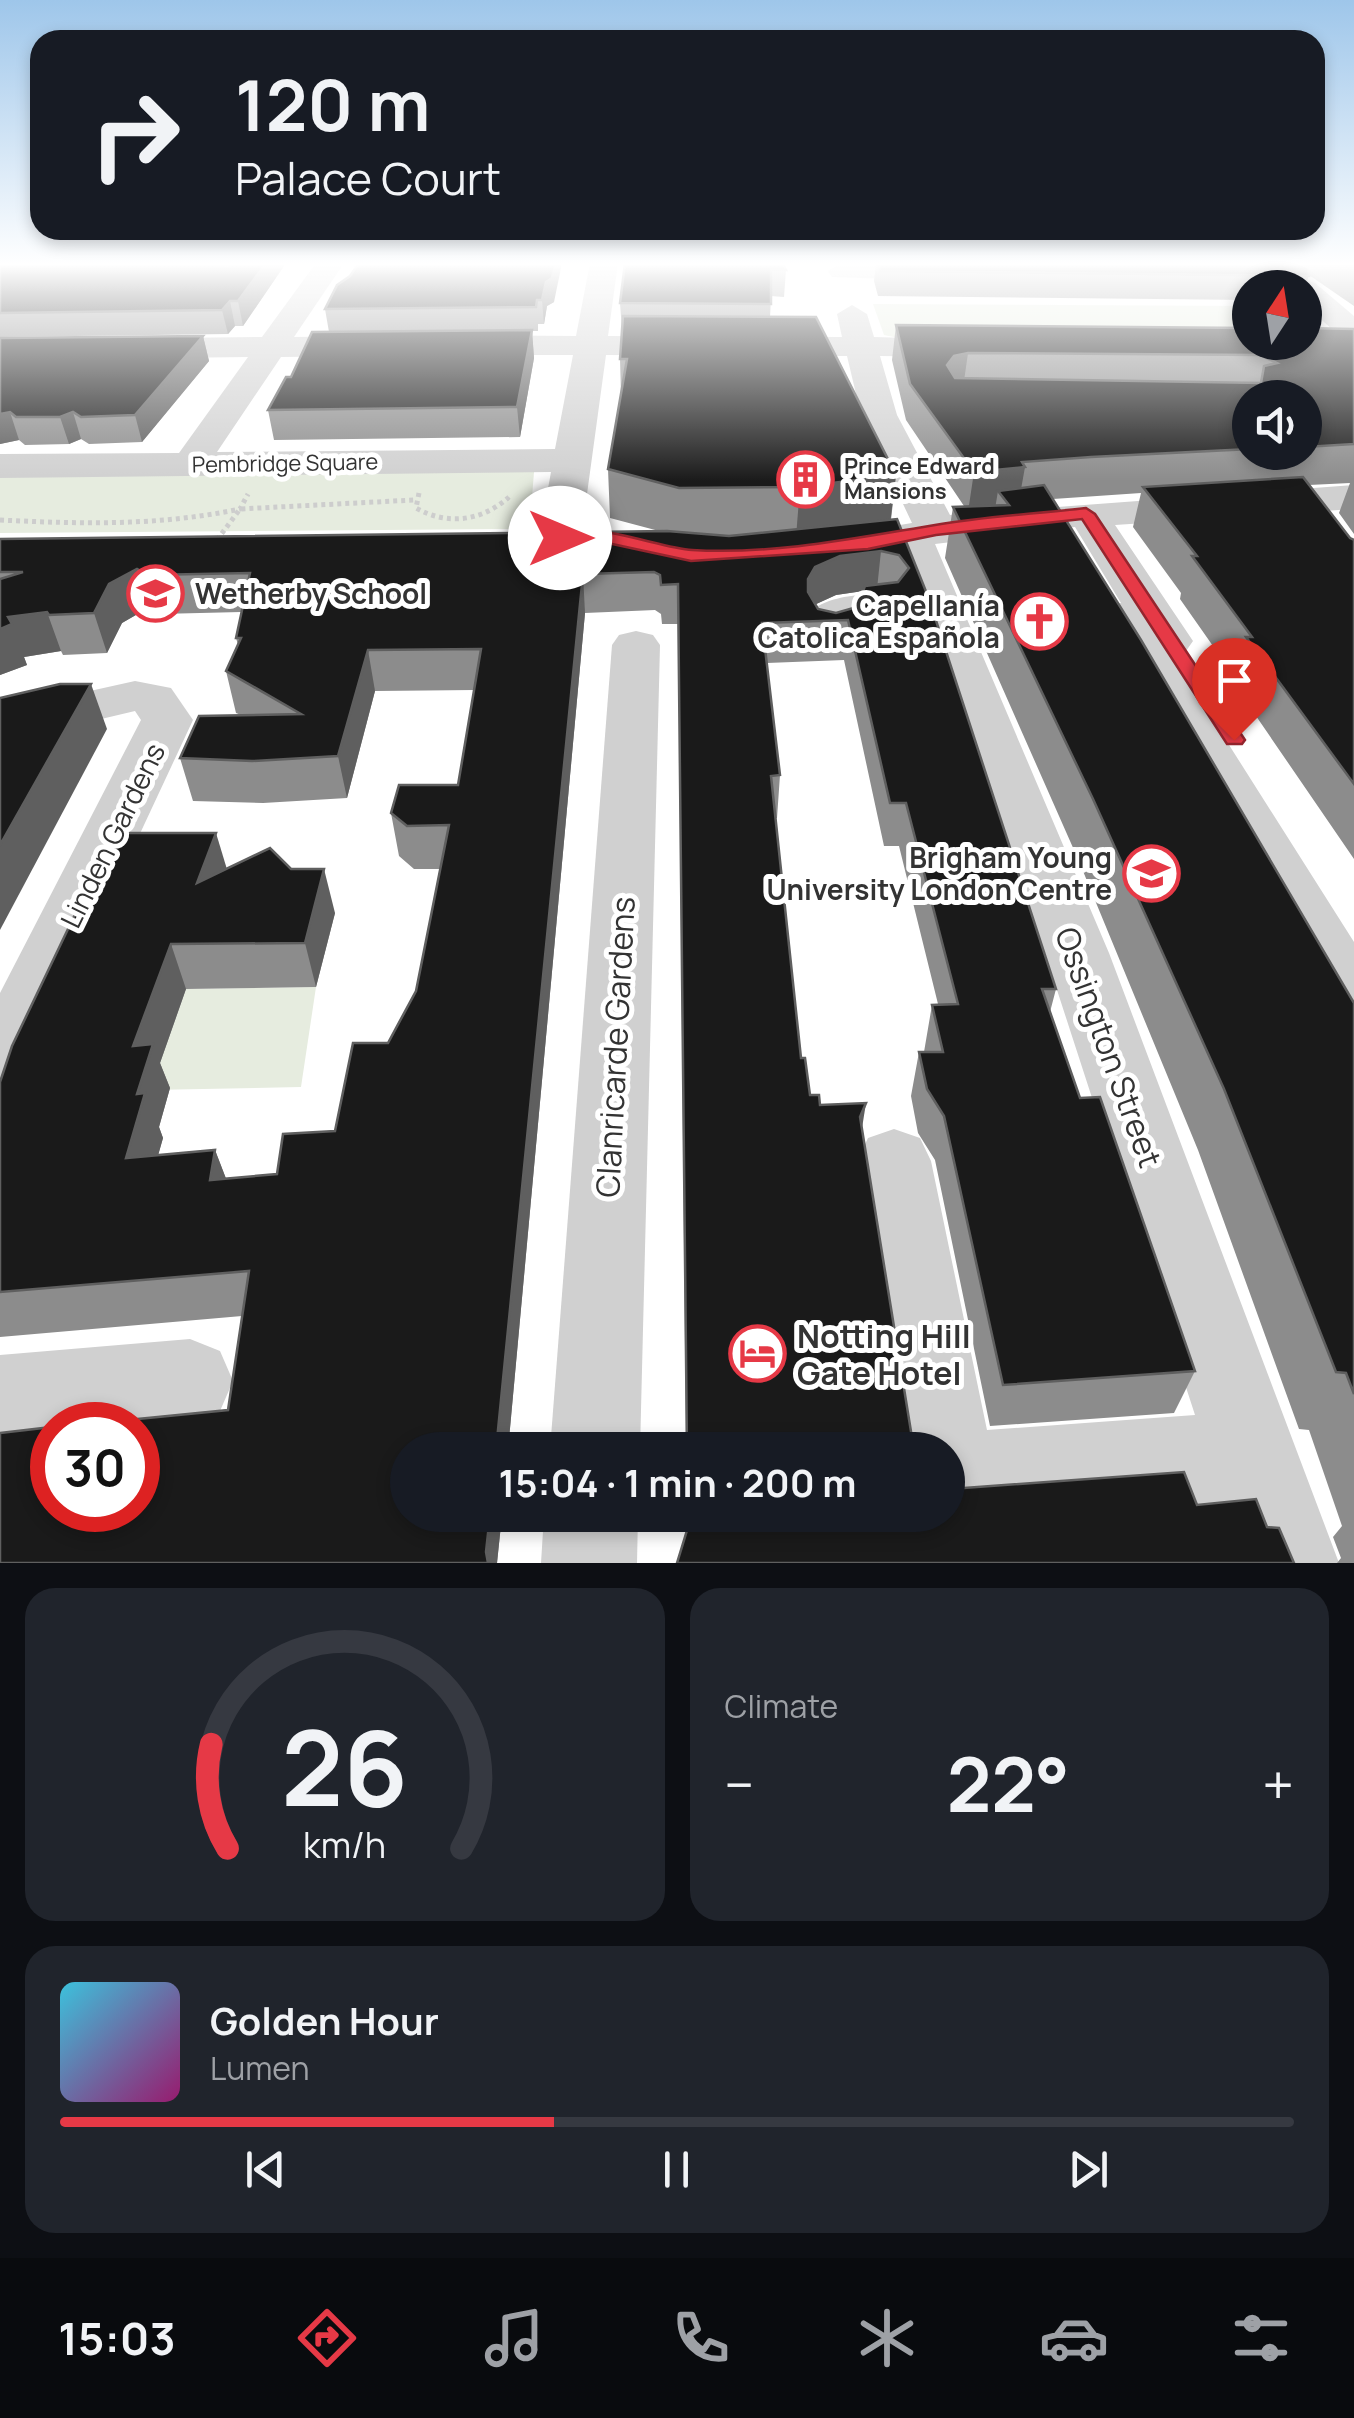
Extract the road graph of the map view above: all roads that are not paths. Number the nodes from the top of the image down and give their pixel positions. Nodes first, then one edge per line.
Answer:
1 (276, 336) edge
2 (594, 336) edge
3 (858, 336) edge
4 (593, 344) junction
5 (860, 346) junction
6 (270, 347) junction
7 (1009, 348) edge
8 (0, 350) edge
9 (570, 460) junction
10 (190, 464) junction
11 (0, 466) edge
12 (1354, 498) edge
13 (1304, 500) junction
14 (603, 537) edge
15 (1088, 538) junction
16 (1336, 542) edge
17 (791, 551) edge
18 (915, 577) junction
19 (832, 634) edge
20 (636, 645) dead end
21 (0, 727) edge
22 (1352, 973) edge
23 (0, 1060) edge
24 (894, 1161) dead end
25 (190, 1381) dead end
26 (0, 1398) edge
27 (596, 1432) edge
28 (943, 1432) edge
29 (1253, 1456) junction
30 (965, 1477) edge
31 (591, 1532) edge
32 (589, 1563) edge
33 (1291, 1563) edge

1 - 6 street
2 - 4 street
3 - 5 street, Ossington Street
4 - 5 street
4 - 6 street
4 - 9 street
5 - 7 street
5 - 18 street, Ossington Street
6 - 8 street
6 - 10 street
9 - 10 street, Pembridge Square
9 - 14 street
10 - 11 street, Pembridge Square
12 - 13 street
13 - 15 street
13 - 16 street
15 - 18 street
15 - 22 street
17 - 18 street
18 - 19 street
18 - 29 street, Ossington Street
20 - 27 street, Clanricarde Gardens
21 - 23 street, Linden Gardens
24 - 28 street
25 - 26 street
29 - 30 street
29 - 33 street, Ossington Street
31 - 32 street

